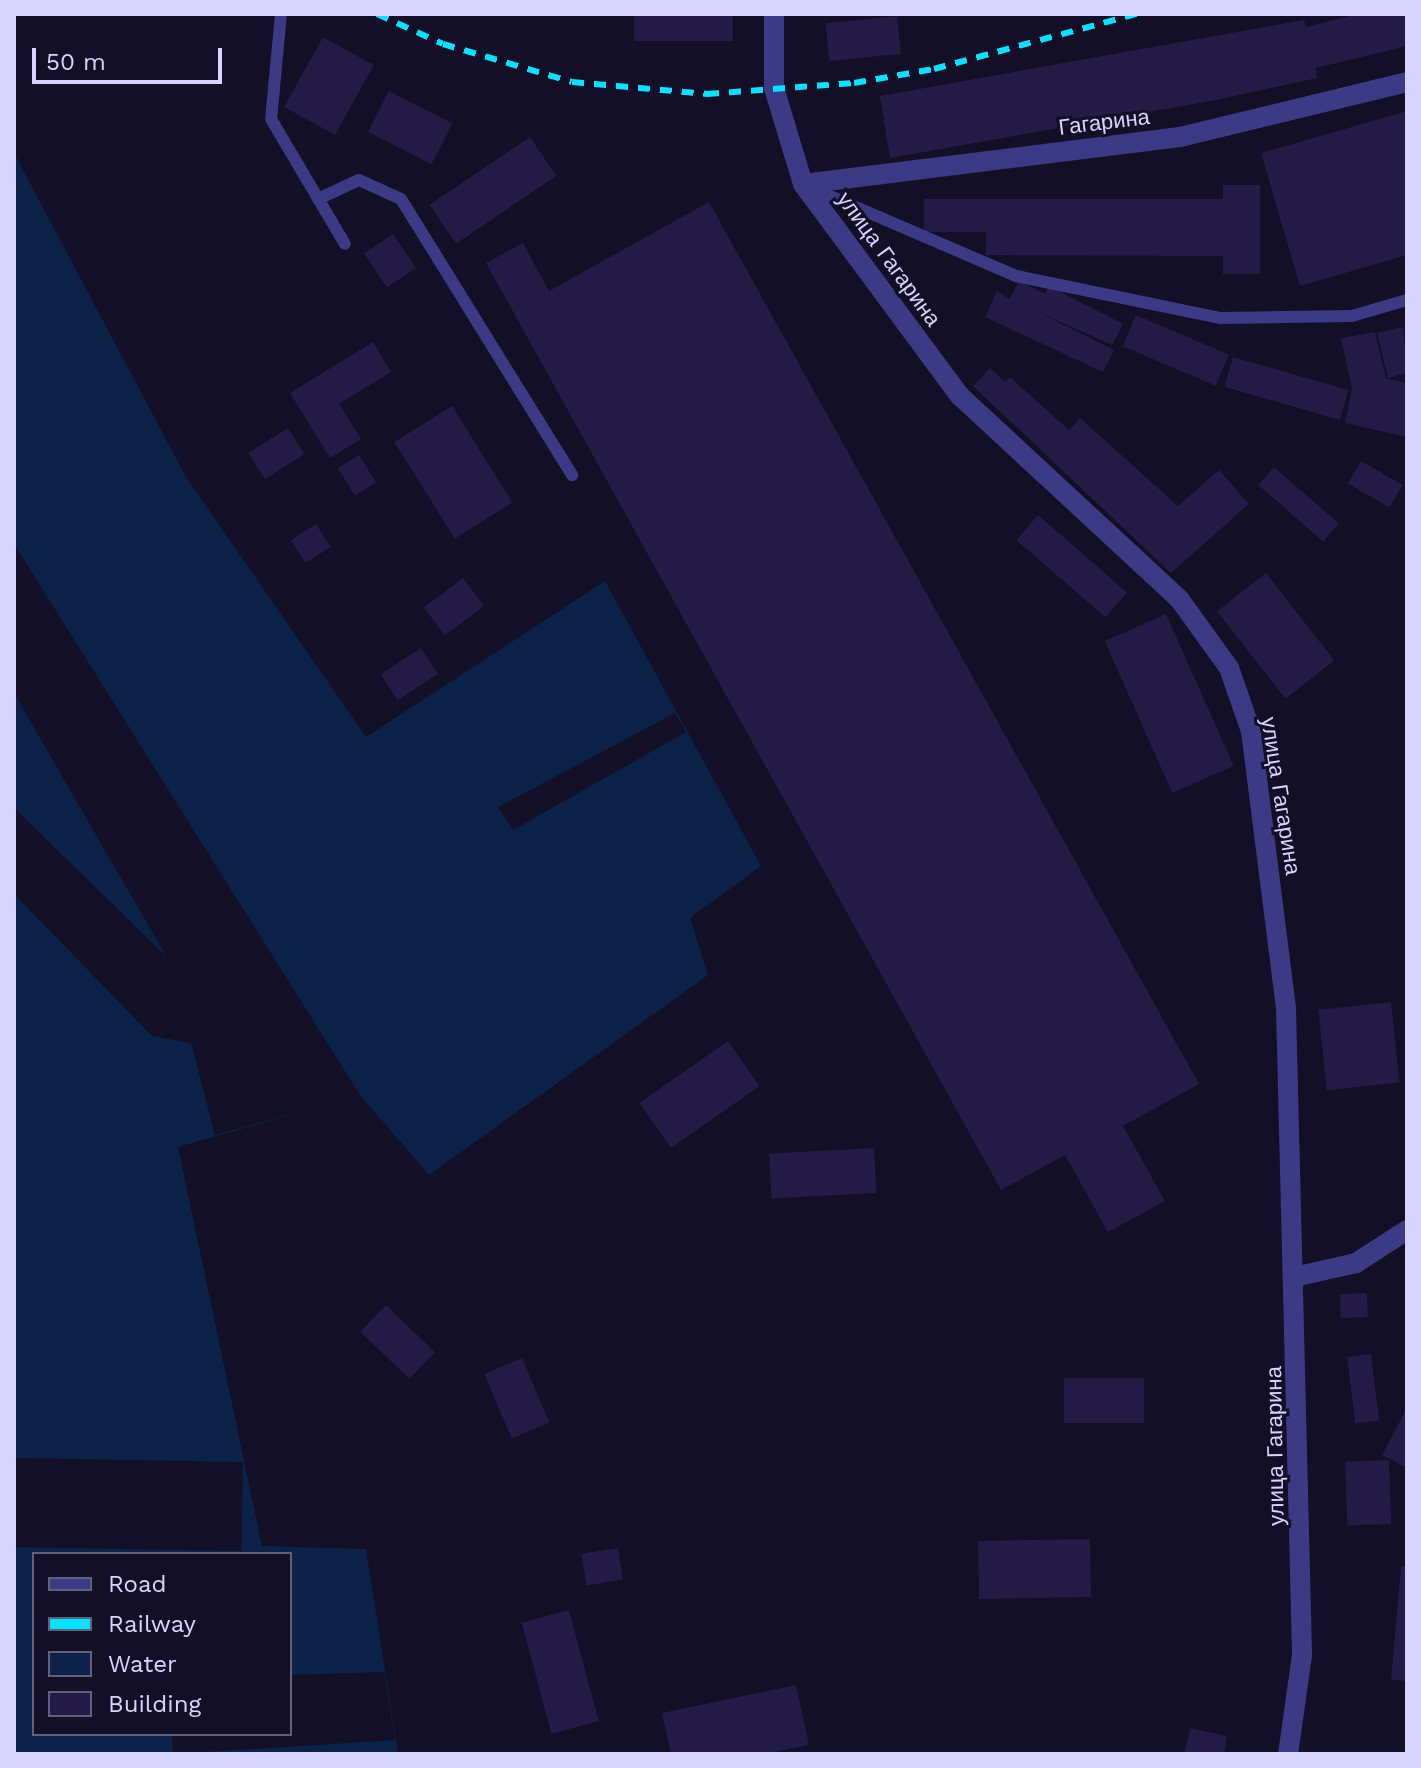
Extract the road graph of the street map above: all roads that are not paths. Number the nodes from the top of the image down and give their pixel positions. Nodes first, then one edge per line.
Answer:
1 (281, 14) edge
2 (774, 14) edge
3 (1407, 82) edge
4 (803, 184) junction
5 (318, 199) junction
6 (345, 244) dead end
7 (1407, 300) edge
8 (572, 475) dead end
9 (1407, 1230) edge
10 (1294, 1277) junction
11 (1288, 1754) edge

1 - 5 lane
2 - 4 street, улица Гагарина
3 - 4 street, Гагарина
4 - 7 lane
4 - 10 street, улица Гагарина
5 - 6 lane
5 - 8 lane
9 - 10 street
10 - 11 street, улица Гагарина

